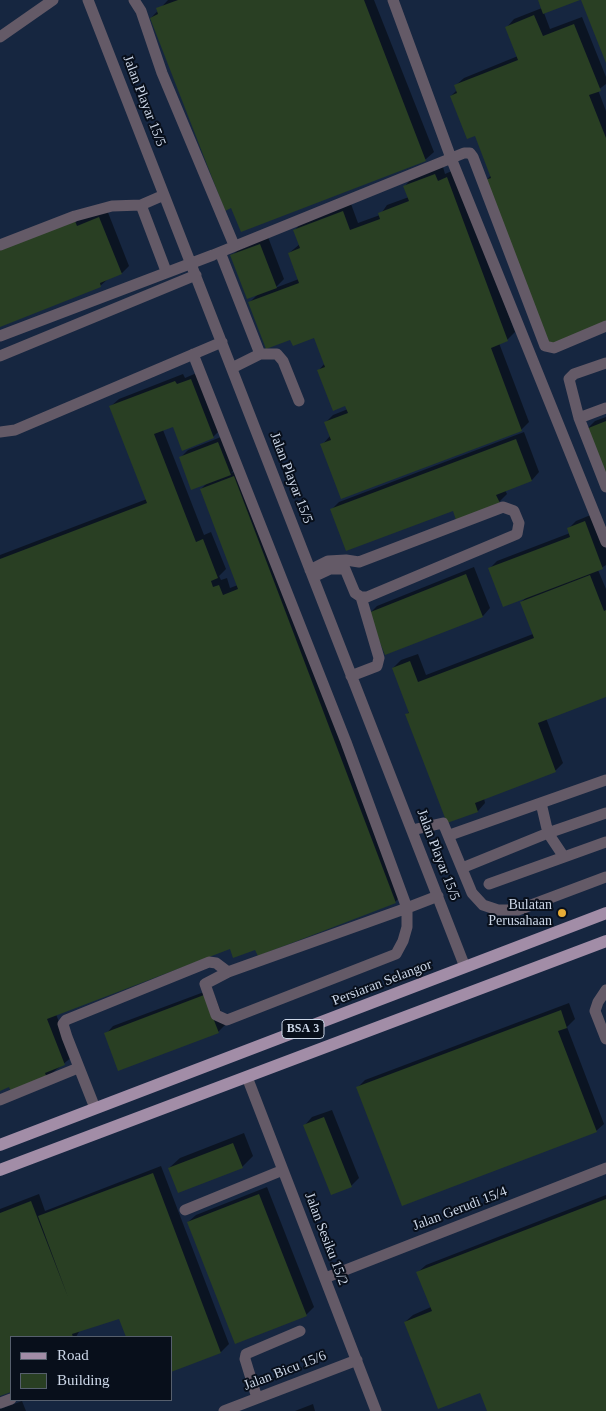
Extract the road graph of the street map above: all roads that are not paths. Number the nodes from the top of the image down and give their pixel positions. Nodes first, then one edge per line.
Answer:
1 (53, 0) edge
2 (88, 0) edge
3 (134, 0) edge
4 (393, 0) edge
5 (0, 37) edge
6 (451, 158) junction
7 (164, 194) junction
8 (141, 205) junction
9 (0, 245) edge
10 (234, 245) junction
11 (220, 252) junction
12 (191, 263) junction
13 (166, 271) junction
14 (196, 275) junction
15 (606, 326) edge
16 (0, 336) edge
17 (222, 342) junction
18 (194, 354) junction
19 (260, 354) junction
20 (0, 356) edge
21 (606, 363) edge
22 (232, 368) junction
23 (299, 402) dead end
24 (606, 408) edge
25 (579, 418) junction
26 (0, 432) edge
27 (606, 487) edge
28 (606, 542) edge
29 (312, 574) junction
30 (361, 597) junction
31 (351, 676) junction
32 (606, 780) edge
33 (542, 802) junction
34 (606, 813) edge
35 (412, 830) junction
36 (548, 833) junction
37 (450, 835) junction
38 (606, 842) edge
39 (564, 857) junction
40 (462, 868) junction
41 (606, 877) edge
42 (489, 884) dead end
43 (438, 896) junction
44 (407, 908) junction
45 (606, 913) edge
46 (606, 941) edge
47 (465, 967) junction
48 (228, 972) junction
49 (606, 990) edge
50 (606, 1039) edge
51 (78, 1068) junction
52 (248, 1077) junction
53 (0, 1100) edge
54 (95, 1108) junction
55 (0, 1145) edge
56 (606, 1168) edge
57 (0, 1170) edge
58 (283, 1170) junction
59 (185, 1210) dead end
60 (325, 1278) junction
61 (300, 1331) dead end
62 (357, 1360) junction
63 (257, 1398) junction
64 (224, 1411) edge
65 (376, 1411) edge

1 - 5 street
2 - 7 street, Jalan Playar 15/5
3 - 10 street
4 - 6 street
6 - 10 street
6 - 15 street
6 - 28 street
7 - 8 street
7 - 12 street, Jalan Playar 15/5
8 - 9 street
8 - 13 street
10 - 11 street
11 - 12 street
11 - 19 street
12 - 13 street
12 - 14 street, Jalan Playar 15/5
13 - 16 street
14 - 17 street, Jalan Playar 15/5
14 - 20 street
17 - 18 street
17 - 22 street, Jalan Playar 15/5
18 - 26 street
18 - 44 street
19 - 22 street
19 - 23 street
21 - 25 street
22 - 29 street, Jalan Playar 15/5
24 - 25 street
25 - 27 street
29 - 30 street
29 - 30 street
29 - 31 street, Jalan Playar 15/5
30 - 31 street
31 - 35 street, Jalan Playar 15/5
32 - 33 street
33 - 36 street
33 - 37 street
34 - 36 street
35 - 37 street
35 - 43 street, Jalan Playar 15/5
36 - 39 street
36 - 40 street
37 - 40 street
38 - 39 street
39 - 42 street
40 - 41 street
43 - 44 street
43 - 47 street, Jalan Playar 15/5
44 - 48 street
44 - 48 street
45 - 47 main road, Persiaran Selangor / BSA 3
46 - 52 main road, BSA 3
47 - 54 main road, Persiaran Selangor / BSA 3
48 - 51 street
49 - 50 street
51 - 53 street
51 - 54 street
52 - 57 main road, BSA 3
52 - 58 street, Jalan Sesiku 15/2
54 - 55 main road, Persiaran Selangor / BSA 3
56 - 60 street, Jalan Gerudi 15/4
58 - 59 street
58 - 60 street, Jalan Sesiku 15/2
60 - 62 street, Jalan Sesiku 15/2
61 - 63 street
62 - 63 street, Jalan Bicu 15/6
62 - 65 street, Jalan Sesiku 15/2
63 - 64 street, Jalan Bicu 15/6

